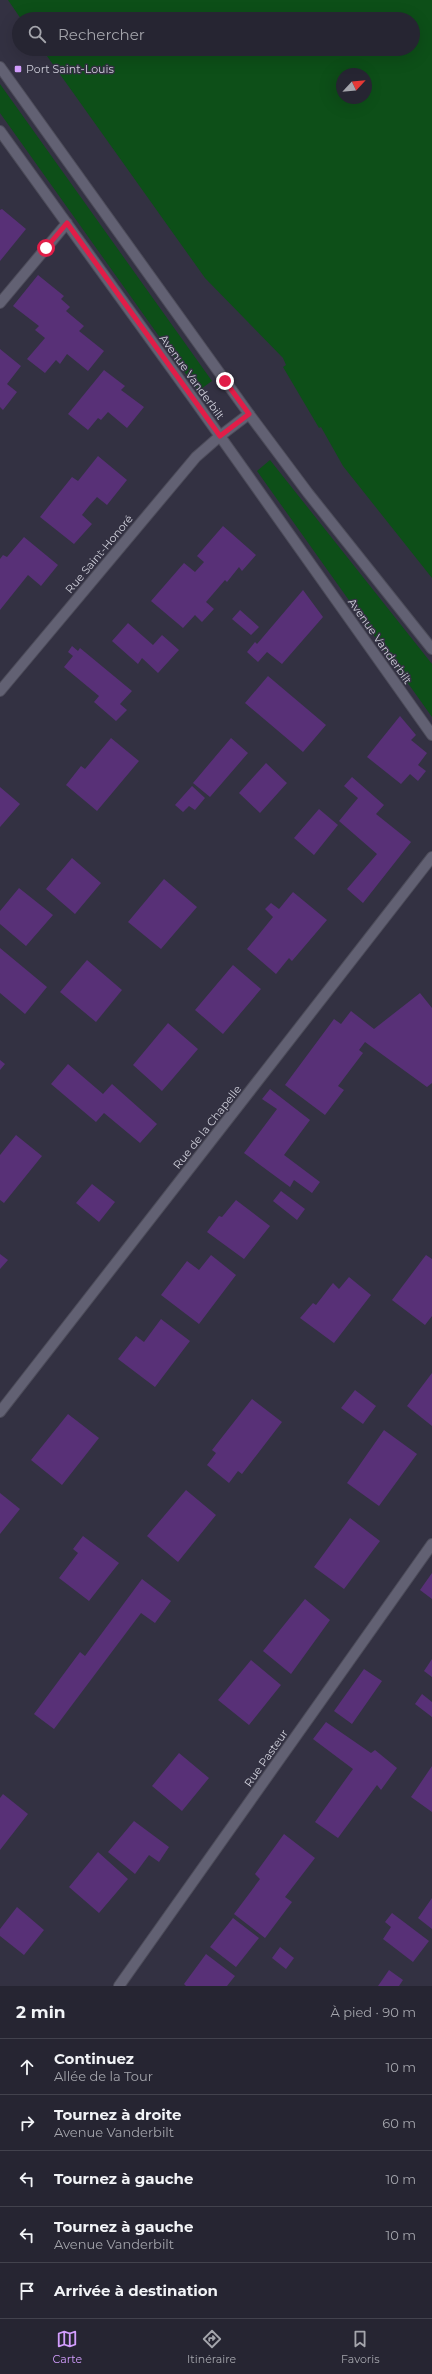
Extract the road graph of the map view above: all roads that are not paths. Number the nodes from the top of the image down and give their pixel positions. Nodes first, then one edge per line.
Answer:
1 (0, 67) edge
2 (0, 131) edge
3 (67, 223) junction
4 (0, 302) edge
5 (249, 414) junction
6 (220, 436) junction
7 (432, 649) edge
8 (0, 691) edge
9 (432, 736) edge
10 (432, 857) edge
11 (0, 1412) edge
12 (432, 1544) edge
13 (119, 1986) edge

1 - 5 street
2 - 3 street, Avenue Vanderbilt
3 - 4 street
3 - 6 street, Avenue Vanderbilt
5 - 6 street, Rue Saint-Honoré
5 - 7 street
6 - 8 street, Rue Saint-Honoré
6 - 9 street, Avenue Vanderbilt
10 - 11 street, Rue de la Chapelle
12 - 13 street, Rue Pasteur

